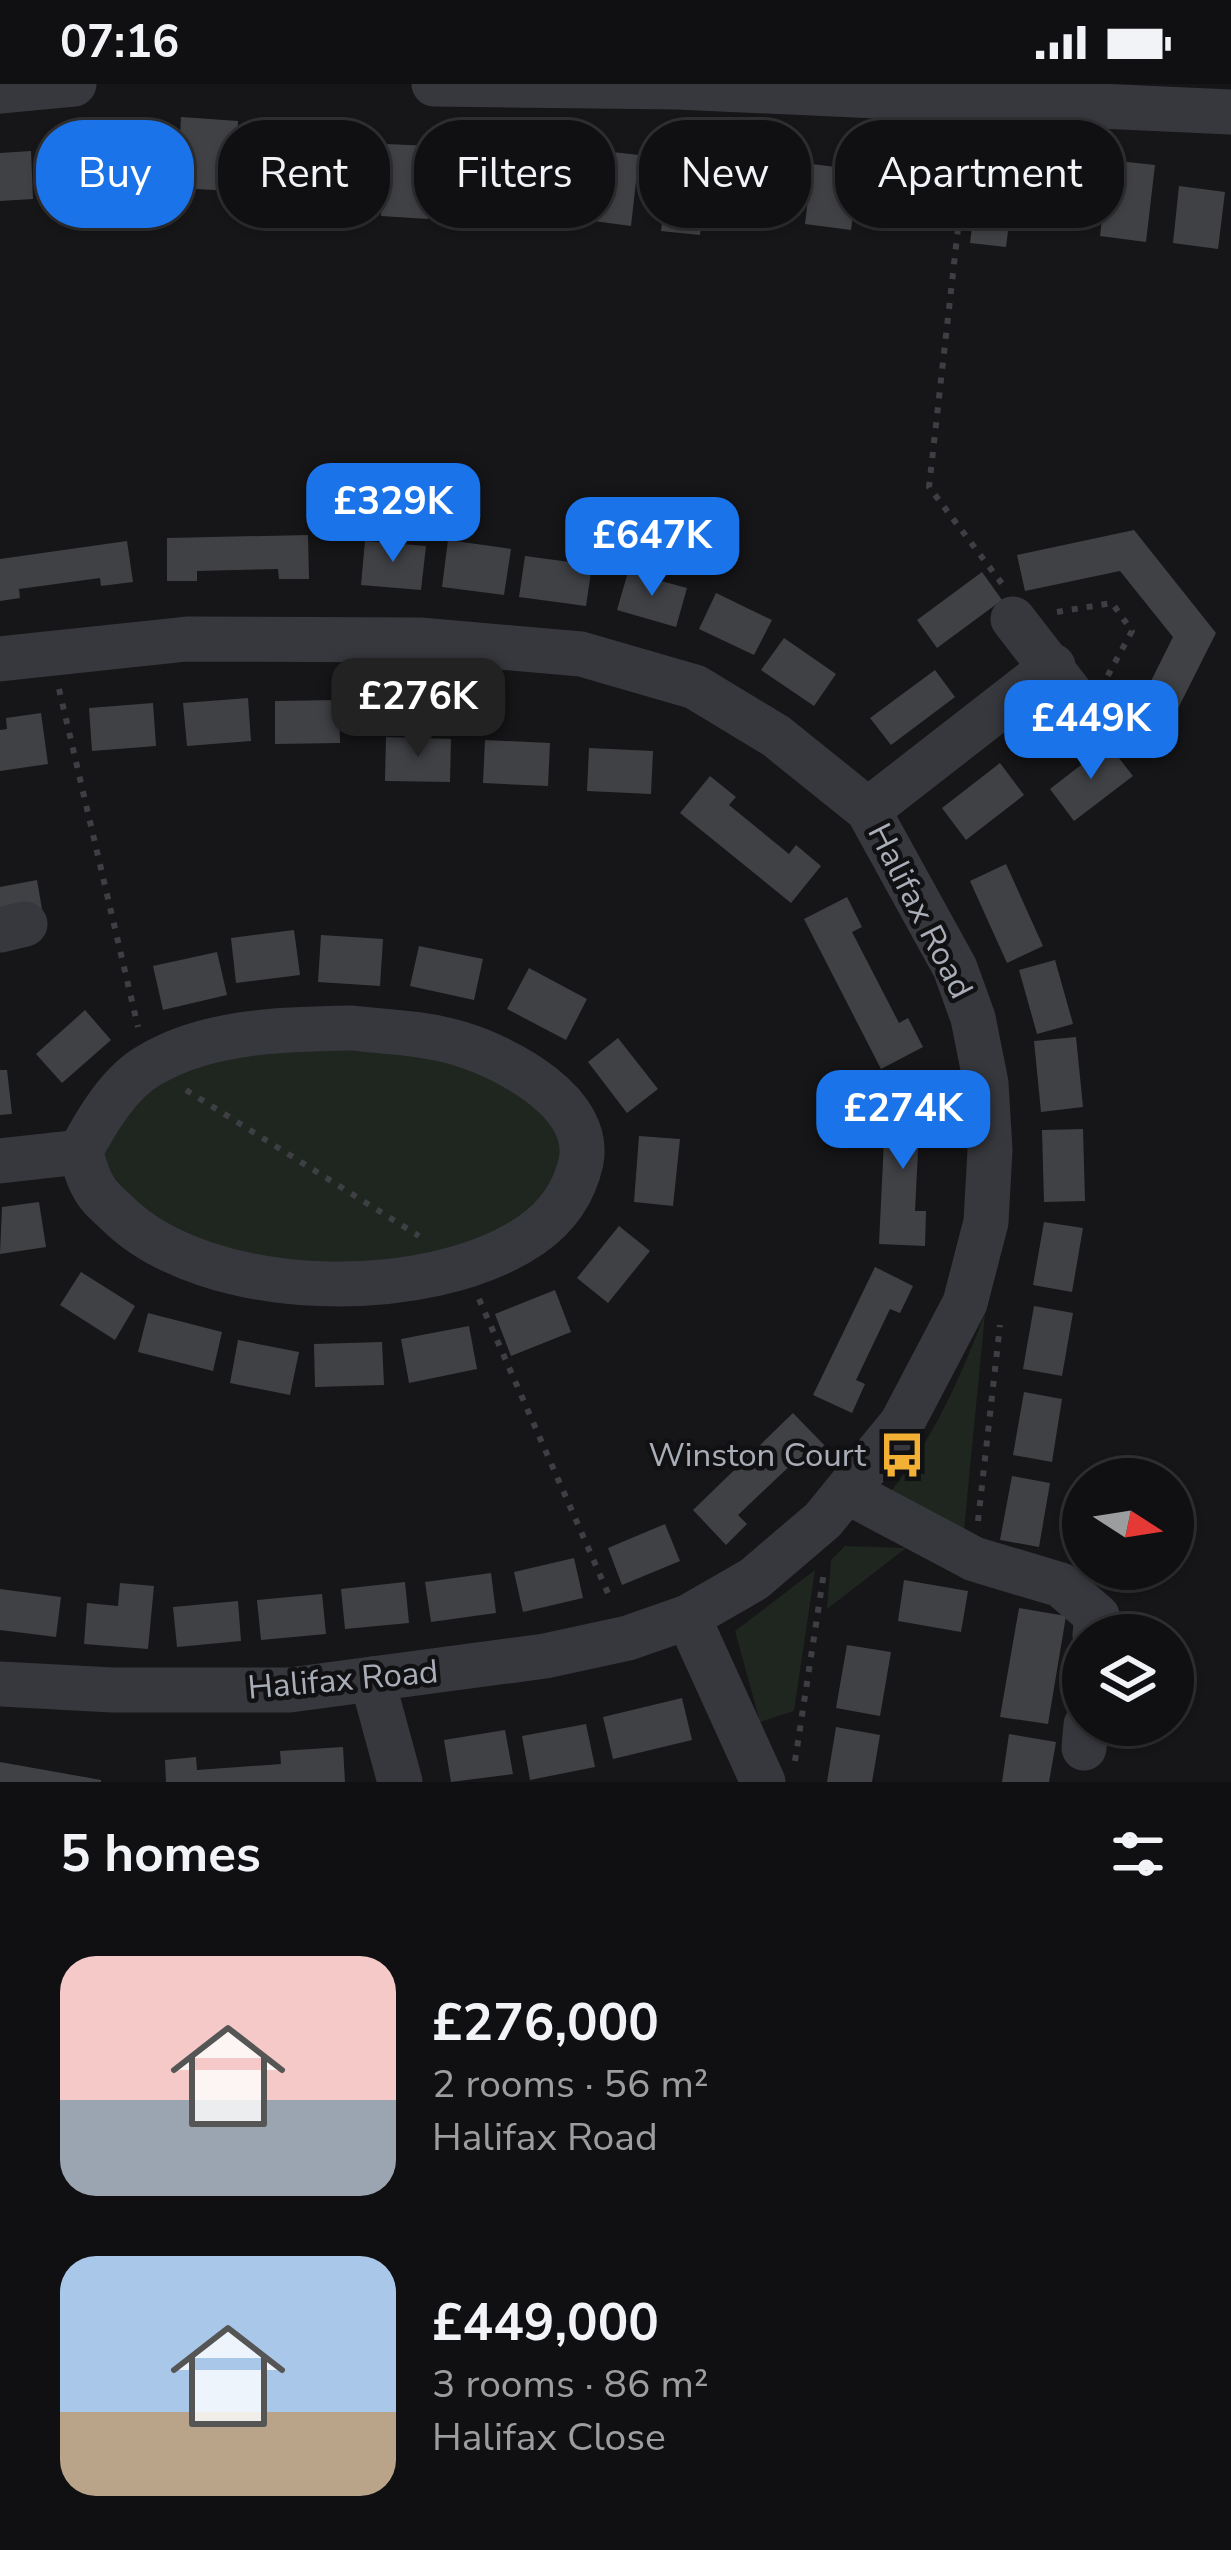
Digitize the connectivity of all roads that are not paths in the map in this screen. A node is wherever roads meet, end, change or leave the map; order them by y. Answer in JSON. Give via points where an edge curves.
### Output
{"nodes":[{"id":1,"x":434,"y":84,"type":"edge"},
{"id":2,"x":677,"y":85,"type":"edge"},
{"id":3,"x":1231,"y":112,"type":"edge"},
{"id":4,"x":1013,"y":619,"type":"road end"},
{"id":5,"x":0,"y":659,"type":"edge"},
{"id":6,"x":1053,"y":666,"type":"junction"},
{"id":7,"x":1082,"y":708,"type":"dead end"},
{"id":8,"x":868,"y":810,"type":"junction"},
{"id":9,"x":80,"y":1152,"type":"junction"},
{"id":10,"x":0,"y":1161,"type":"edge"},
{"id":11,"x":835,"y":1506,"type":"junction"},
{"id":12,"x":1095,"y":1614,"type":"edge"},
{"id":13,"x":688,"y":1617,"type":"junction"},
{"id":14,"x":372,"y":1678,"type":"junction"},
{"id":15,"x":0,"y":1684,"type":"edge"},
{"id":16,"x":400,"y":1782,"type":"edge"},
{"id":17,"x":763,"y":1782,"type":"edge"}],
"edges":[{"from":1,"to":2,"type":"street"},
{"from":2,"to":3,"type":"street"},
{"from":4,"to":6,"type":"street"},
{"from":5,"to":8,"type":"street","name":"Halifax Road","via":[[187,639],[302,637],[581,655],[695,687],[776,736]]},
{"from":6,"to":7,"type":"street"},
{"from":6,"to":8,"type":"street"},
{"from":8,"to":11,"type":"street","name":"Halifax Road","via":[[956,968],[986,1083],[990,1150],[986,1222],[964,1303],[902,1423]]},
{"from":9,"to":9,"type":"street","via":[[100,1116],[148,1066],[251,1034],[352,1028],[457,1042],[503,1061],[541,1084],[584,1145],[560,1210],[529,1237],[464,1265],[321,1285],[268,1281],[168,1250],[94,1190]]},
{"from":9,"to":10,"type":"street"},
{"from":11,"to":12,"type":"street","via":[[1061,1585]]},
{"from":11,"to":13,"type":"street","name":"Halifax Road","via":[[754,1579]]},
{"from":13,"to":14,"type":"street","name":"Halifax Road","via":[[628,1638]]},
{"from":13,"to":17,"type":"street"},
{"from":14,"to":15,"type":"street","name":"Halifax Road","via":[[290,1690]]},
{"from":14,"to":16,"type":"street"}]}
